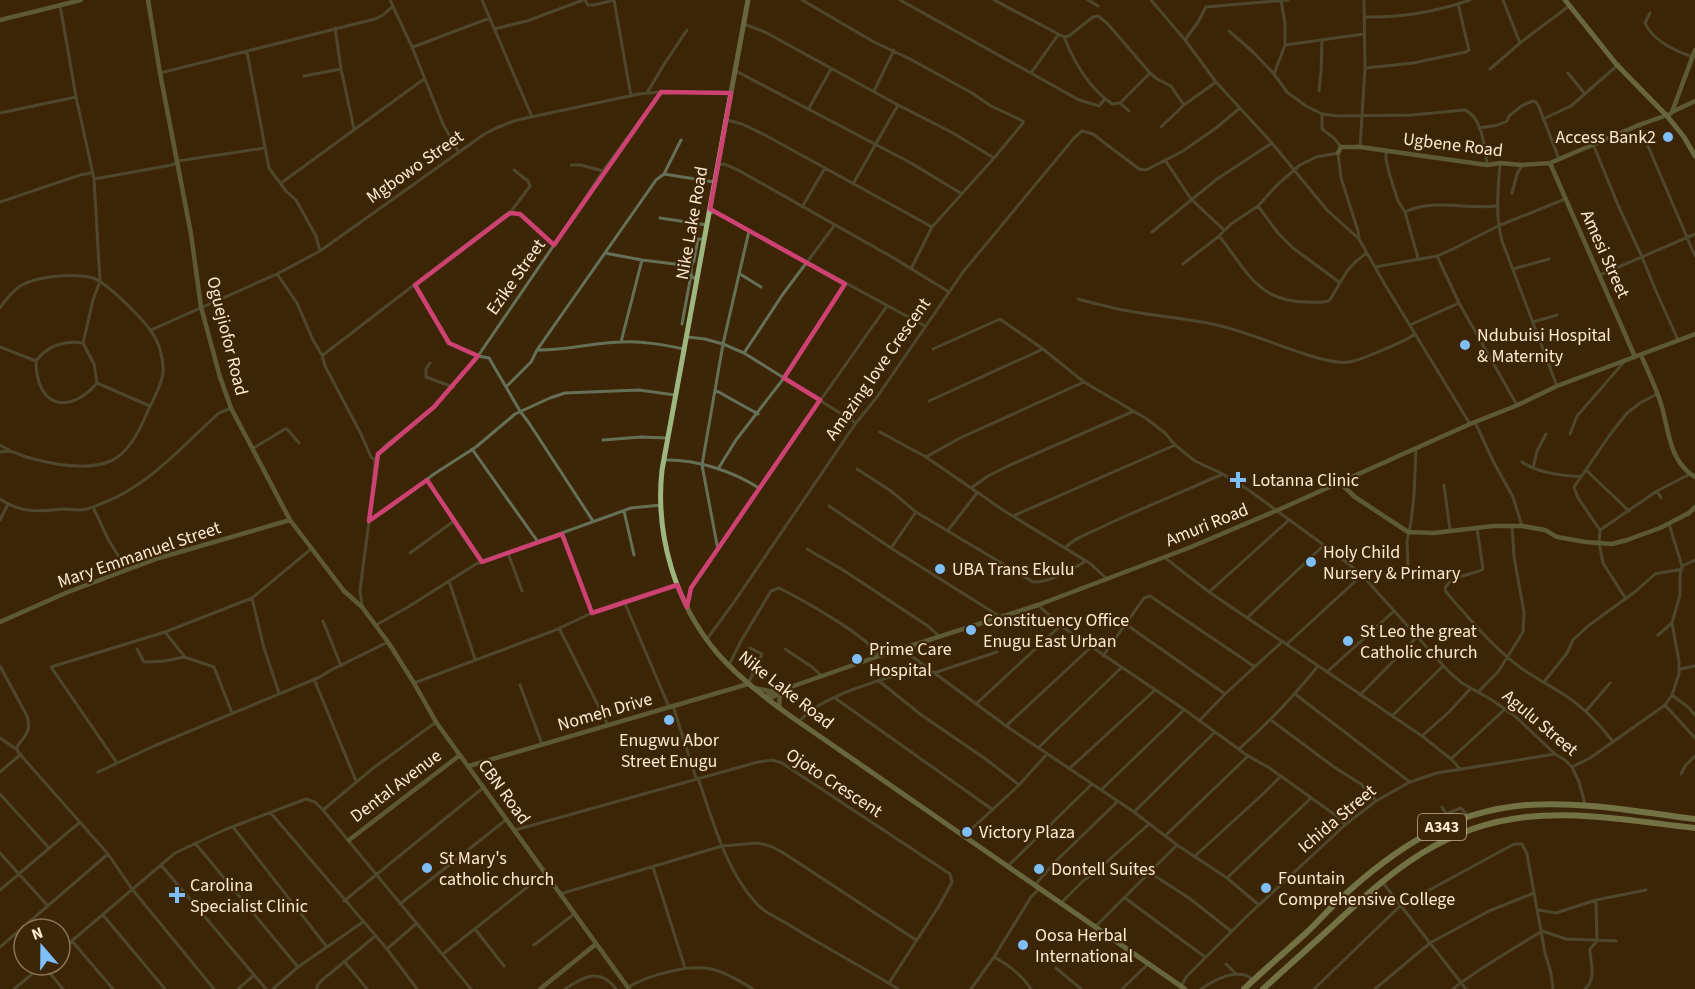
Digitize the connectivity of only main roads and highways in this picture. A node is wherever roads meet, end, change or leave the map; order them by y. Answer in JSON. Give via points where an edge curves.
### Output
{"nodes":[{"id":1,"x":81,"y":0,"type":"edge"},
{"id":2,"x":148,"y":0,"type":"edge"},
{"id":3,"x":748,"y":0,"type":"edge"},
{"id":4,"x":1568,"y":3,"type":"edge"},
{"id":5,"x":0,"y":20,"type":"edge"},
{"id":6,"x":1695,"y":50,"type":"edge"},
{"id":7,"x":1695,"y":101,"type":"edge"},
{"id":8,"x":1670,"y":114,"type":"junction"},
{"id":9,"x":1338,"y":153,"type":"road end"},
{"id":10,"x":1695,"y":154,"type":"edge"},
{"id":11,"x":1550,"y":163,"type":"junction"},
{"id":12,"x":1695,"y":334,"type":"edge"},
{"id":13,"x":1641,"y":355,"type":"junction"},
{"id":14,"x":1635,"y":357,"type":"junction"},
{"id":15,"x":1693,"y":475,"type":"edge"},
{"id":16,"x":1339,"y":482,"type":"junction"},
{"id":17,"x":1695,"y":507,"type":"edge"},
{"id":18,"x":290,"y":520,"type":"junction"},
{"id":19,"x":362,"y":607,"type":"joint"},
{"id":20,"x":0,"y":622,"type":"edge"},
{"id":21,"x":751,"y":686,"type":"junction"},
{"id":22,"x":777,"y":693,"type":"junction"},
{"id":23,"x":767,"y":698,"type":"junction"},
{"id":24,"x":779,"y":707,"type":"junction"},
{"id":25,"x":460,"y":755,"type":"junction"},
{"id":26,"x":469,"y":766,"type":"junction"},
{"id":27,"x":1695,"y":819,"type":"edge"},
{"id":28,"x":1695,"y":828,"type":"edge"},
{"id":29,"x":349,"y":840,"type":"road end"},
{"id":30,"x":596,"y":944,"type":"junction"},
{"id":31,"x":1183,"y":987,"type":"edge"},
{"id":32,"x":628,"y":988,"type":"edge"},
{"id":33,"x":540,"y":989,"type":"edge"},
{"id":34,"x":1244,"y":989,"type":"edge"},
{"id":35,"x":1263,"y":989,"type":"edge"}],
"edges":[{"from":1,"to":5,"type":"main road"},
{"from":2,"to":18,"type":"main road","name":"Oguejiofor Road","via":[[201,307],[220,377],[231,408]]},
{"from":3,"to":21,"type":"main road","name":"Nike Lake Road","via":[[660,485],[662,525],[677,585],[707,639]]},
{"from":4,"to":8,"type":"main road","via":[[1618,65]]},
{"from":6,"to":8,"type":"main road"},
{"from":7,"to":8,"type":"main road","name":"Ugbene Road"},
{"from":8,"to":10,"type":"main road"},
{"from":8,"to":11,"type":"main road","name":"Ugbene Road"},
{"from":9,"to":11,"type":"main road","name":"Ugbene Road","via":[[1341,147],[1360,147],[1487,165]]},
{"from":11,"to":14,"type":"main road","name":"Amesi Street"},
{"from":12,"to":13,"type":"main road","name":"Amuri Road"},
{"from":13,"to":14,"type":"main road","name":"Amuri Road"},
{"from":13,"to":15,"type":"main road","via":[[1674,454]]},
{"from":14,"to":16,"type":"main road","name":"Amuri Road","via":[[1557,386]]},
{"from":16,"to":17,"type":"main road","via":[[1408,532],[1522,526],[1545,530],[1557,537],[1621,542],[1650,532]]},
{"from":16,"to":22,"type":"main road","name":"Amuri Road","via":[[1164,557],[1038,605]]},
{"from":18,"to":19,"type":"main road","name":"Oguejiofor Road","via":[[344,591]]},
{"from":18,"to":20,"type":"main road","name":"Mary Emmanuel Street","via":[[159,558]]},
{"from":19,"to":25,"type":"main road","name":"CBN Road"},
{"from":21,"to":22,"type":"main road"},
{"from":21,"to":23,"type":"main road","name":"Nike Lake Road"},
{"from":21,"to":26,"type":"main road","name":"Nomeh Drive"},
{"from":22,"to":23,"type":"main road","name":"Amuri Road"},
{"from":22,"to":24,"type":"main road"},
{"from":23,"to":24,"type":"main road","name":"Nike Lake Road"},
{"from":24,"to":31,"type":"main road","name":"Nike Lake Road"},
{"from":25,"to":26,"type":"main road","name":"CBN Road"},
{"from":25,"to":29,"type":"main road","name":"Dental Avenue"},
{"from":26,"to":30,"type":"main road","name":"CBN Road"},
{"from":27,"to":34,"type":"highway","number":"A343","via":[[1526,805],[1451,822],[1420,837],[1373,869]]},
{"from":28,"to":35,"type":"highway","number":"A343","via":[[1572,816],[1508,819],[1469,830],[1421,852],[1382,881]]},
{"from":30,"to":32,"type":"main road","name":"CBN Road"},
{"from":30,"to":33,"type":"main road"}]}
